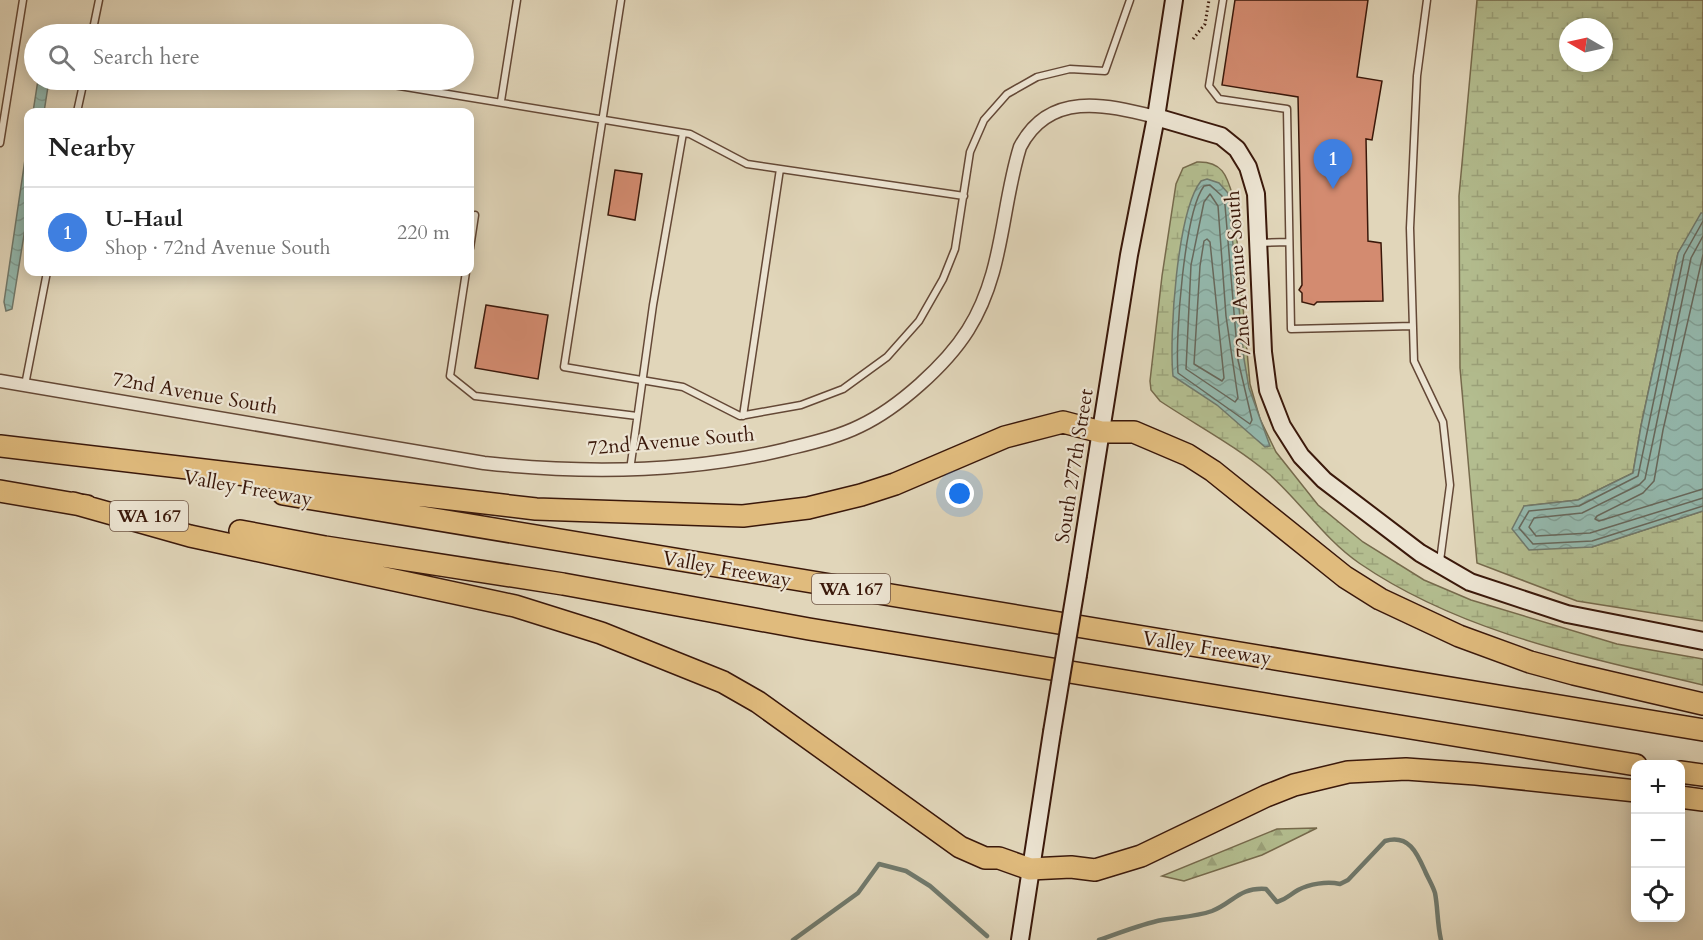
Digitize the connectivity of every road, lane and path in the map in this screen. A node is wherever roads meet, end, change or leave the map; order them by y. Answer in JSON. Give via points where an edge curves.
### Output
{"nodes":[{"id":1,"x":23,"y":0,"type":"edge"},
{"id":2,"x":99,"y":0,"type":"edge"},
{"id":3,"x":517,"y":0,"type":"edge"},
{"id":4,"x":621,"y":0,"type":"edge"},
{"id":5,"x":1130,"y":0,"type":"edge"},
{"id":6,"x":1174,"y":0,"type":"edge"},
{"id":7,"x":1209,"y":0,"type":"edge"},
{"id":8,"x":1223,"y":0,"type":"edge"},
{"id":9,"x":1427,"y":0,"type":"edge"},
{"id":10,"x":94,"y":24,"type":"edge"},
{"id":11,"x":1193,"y":39,"type":"dead end"},
{"id":12,"x":82,"y":90,"type":"edge"},
{"id":13,"x":429,"y":90,"type":"edge"},
{"id":14,"x":501,"y":101,"type":"junction"},
{"id":15,"x":78,"y":108,"type":"edge"},
{"id":16,"x":1156,"y":117,"type":"junction"},
{"id":17,"x":603,"y":122,"type":"junction"},
{"id":18,"x":683,"y":133,"type":"junction"},
{"id":19,"x":0,"y":143,"type":"edge"},
{"id":20,"x":780,"y":169,"type":"junction"},
{"id":21,"x":964,"y":196,"type":"junction"},
{"id":22,"x":475,"y":215,"type":"dead end"},
{"id":23,"x":474,"y":222,"type":"edge"},
{"id":24,"x":1289,"y":242,"type":"junction"},
{"id":25,"x":1258,"y":243,"type":"junction"},
{"id":26,"x":46,"y":276,"type":"edge"},
{"id":27,"x":465,"y":276,"type":"edge"},
{"id":28,"x":1413,"y":326,"type":"junction"},
{"id":29,"x":643,"y":380,"type":"junction"},
{"id":30,"x":0,"y":381,"type":"edge"},
{"id":31,"x":25,"y":385,"type":"junction"},
{"id":32,"x":637,"y":416,"type":"junction"},
{"id":33,"x":743,"y":416,"type":"junction"},
{"id":34,"x":1101,"y":432,"type":"junction"},
{"id":35,"x":0,"y":447,"type":"edge"},
{"id":36,"x":630,"y":470,"type":"junction"},
{"id":37,"x":0,"y":492,"type":"edge"},
{"id":38,"x":73,"y":504,"type":"junction"},
{"id":39,"x":1439,"y":565,"type":"junction"},
{"id":40,"x":1703,"y":641,"type":"edge"},
{"id":41,"x":1703,"y":704,"type":"edge"},
{"id":42,"x":1703,"y":730,"type":"edge"},
{"id":43,"x":1631,"y":764,"type":"edge"},
{"id":44,"x":1685,"y":773,"type":"edge"},
{"id":45,"x":1703,"y":775,"type":"edge"},
{"id":46,"x":1631,"y":791,"type":"edge"},
{"id":47,"x":1685,"y":798,"type":"edge"},
{"id":48,"x":1703,"y":800,"type":"edge"},
{"id":49,"x":1030,"y":869,"type":"junction"},
{"id":50,"x":1020,"y":940,"type":"edge"}],
"edges":[{"from":1,"to":19,"type":"lane"},
{"from":2,"to":10,"type":"lane"},
{"from":3,"to":14,"type":"lane"},
{"from":4,"to":17,"type":"lane"},
{"from":5,"to":21,"type":"lane","via":[[1105,71],[1070,69],[1037,77],[1007,94],[984,120],[970,152]]},
{"from":6,"to":16,"type":"main road","name":"South 277th Street"},
{"from":7,"to":11,"type":"path","via":[[1205,24]]},
{"from":8,"to":24,"type":"lane","via":[[1209,86],[1219,99],[1287,109]]},
{"from":9,"to":28,"type":"lane","via":[[1417,76],[1410,216]]},
{"from":12,"to":15,"type":"lane"},
{"from":13,"to":14,"type":"lane"},
{"from":14,"to":17,"type":"lane"},
{"from":16,"to":25,"type":"main road","name":"72nd Avenue South","via":[[1214,133],[1238,149],[1253,180]]},
{"from":16,"to":34,"type":"main road","name":"South 277th Street"},
{"from":16,"to":36,"type":"street","name":"72nd Avenue South","via":[[1124,109],[1077,105],[1052,114],[1030,131],[1016,158],[997,257],[968,330],[941,363],[889,408],[839,434],[752,457]]},
{"from":17,"to":18,"type":"lane"},
{"from":17,"to":29,"type":"lane","via":[[564,368]]},
{"from":18,"to":20,"type":"lane","via":[[747,164]]},
{"from":18,"to":29,"type":"lane"},
{"from":20,"to":21,"type":"lane"},
{"from":20,"to":33,"type":"lane"},
{"from":21,"to":33,"type":"lane","via":[[955,249],[943,279],[919,321],[887,357],[843,389],[801,405]]},
{"from":22,"to":23,"type":"lane"},
{"from":24,"to":25,"type":"lane"},
{"from":24,"to":28,"type":"lane","via":[[1291,328]]},
{"from":25,"to":39,"type":"main road","name":"72nd Avenue South","via":[[1264,361],[1268,390],[1282,426],[1300,456],[1324,480]]},
{"from":26,"to":31,"type":"lane"},
{"from":27,"to":32,"type":"lane","via":[[450,376],[476,396]]},
{"from":28,"to":39,"type":"lane","via":[[1414,361],[1443,422],[1450,485]]},
{"from":29,"to":32,"type":"lane"},
{"from":29,"to":33,"type":"lane","via":[[683,387]]},
{"from":30,"to":31,"type":"street","name":"72nd Avenue South"},
{"from":31,"to":36,"type":"street","name":"72nd Avenue South","via":[[484,463],[553,470]]},
{"from":32,"to":36,"type":"lane"},
{"from":34,"to":35,"type":"highway","via":[[1063,422],[1005,437],[861,495],[808,508],[743,516],[536,509]]},
{"from":34,"to":41,"type":"highway","via":[[1134,432],[1188,455],[1345,577],[1380,599],[1449,631],[1530,662]]},
{"from":34,"to":49,"type":"main road","name":"South 277th Street","bridge":true},
{"from":35,"to":42,"type":"highway","name":"Valley Freeway","number":"WA 167"},
{"from":37,"to":38,"type":"highway","number":"WA 167"},
{"from":38,"to":43,"type":"highway","number":"WA 167"},
{"from":38,"to":49,"type":"highway","via":[[190,536],[515,606],[601,633],[723,682],[789,722],[960,847]]},
{"from":39,"to":40,"type":"main road","name":"72nd Avenue South","via":[[1478,585],[1548,609]]},
{"from":44,"to":45,"type":"highway"},
{"from":46,"to":49,"type":"highway","via":[[1406,769],[1348,772],[1266,795],[1141,856],[1110,867]]},
{"from":47,"to":48,"type":"highway"},
{"from":49,"to":50,"type":"main road","name":"South 277th Street"}]}
